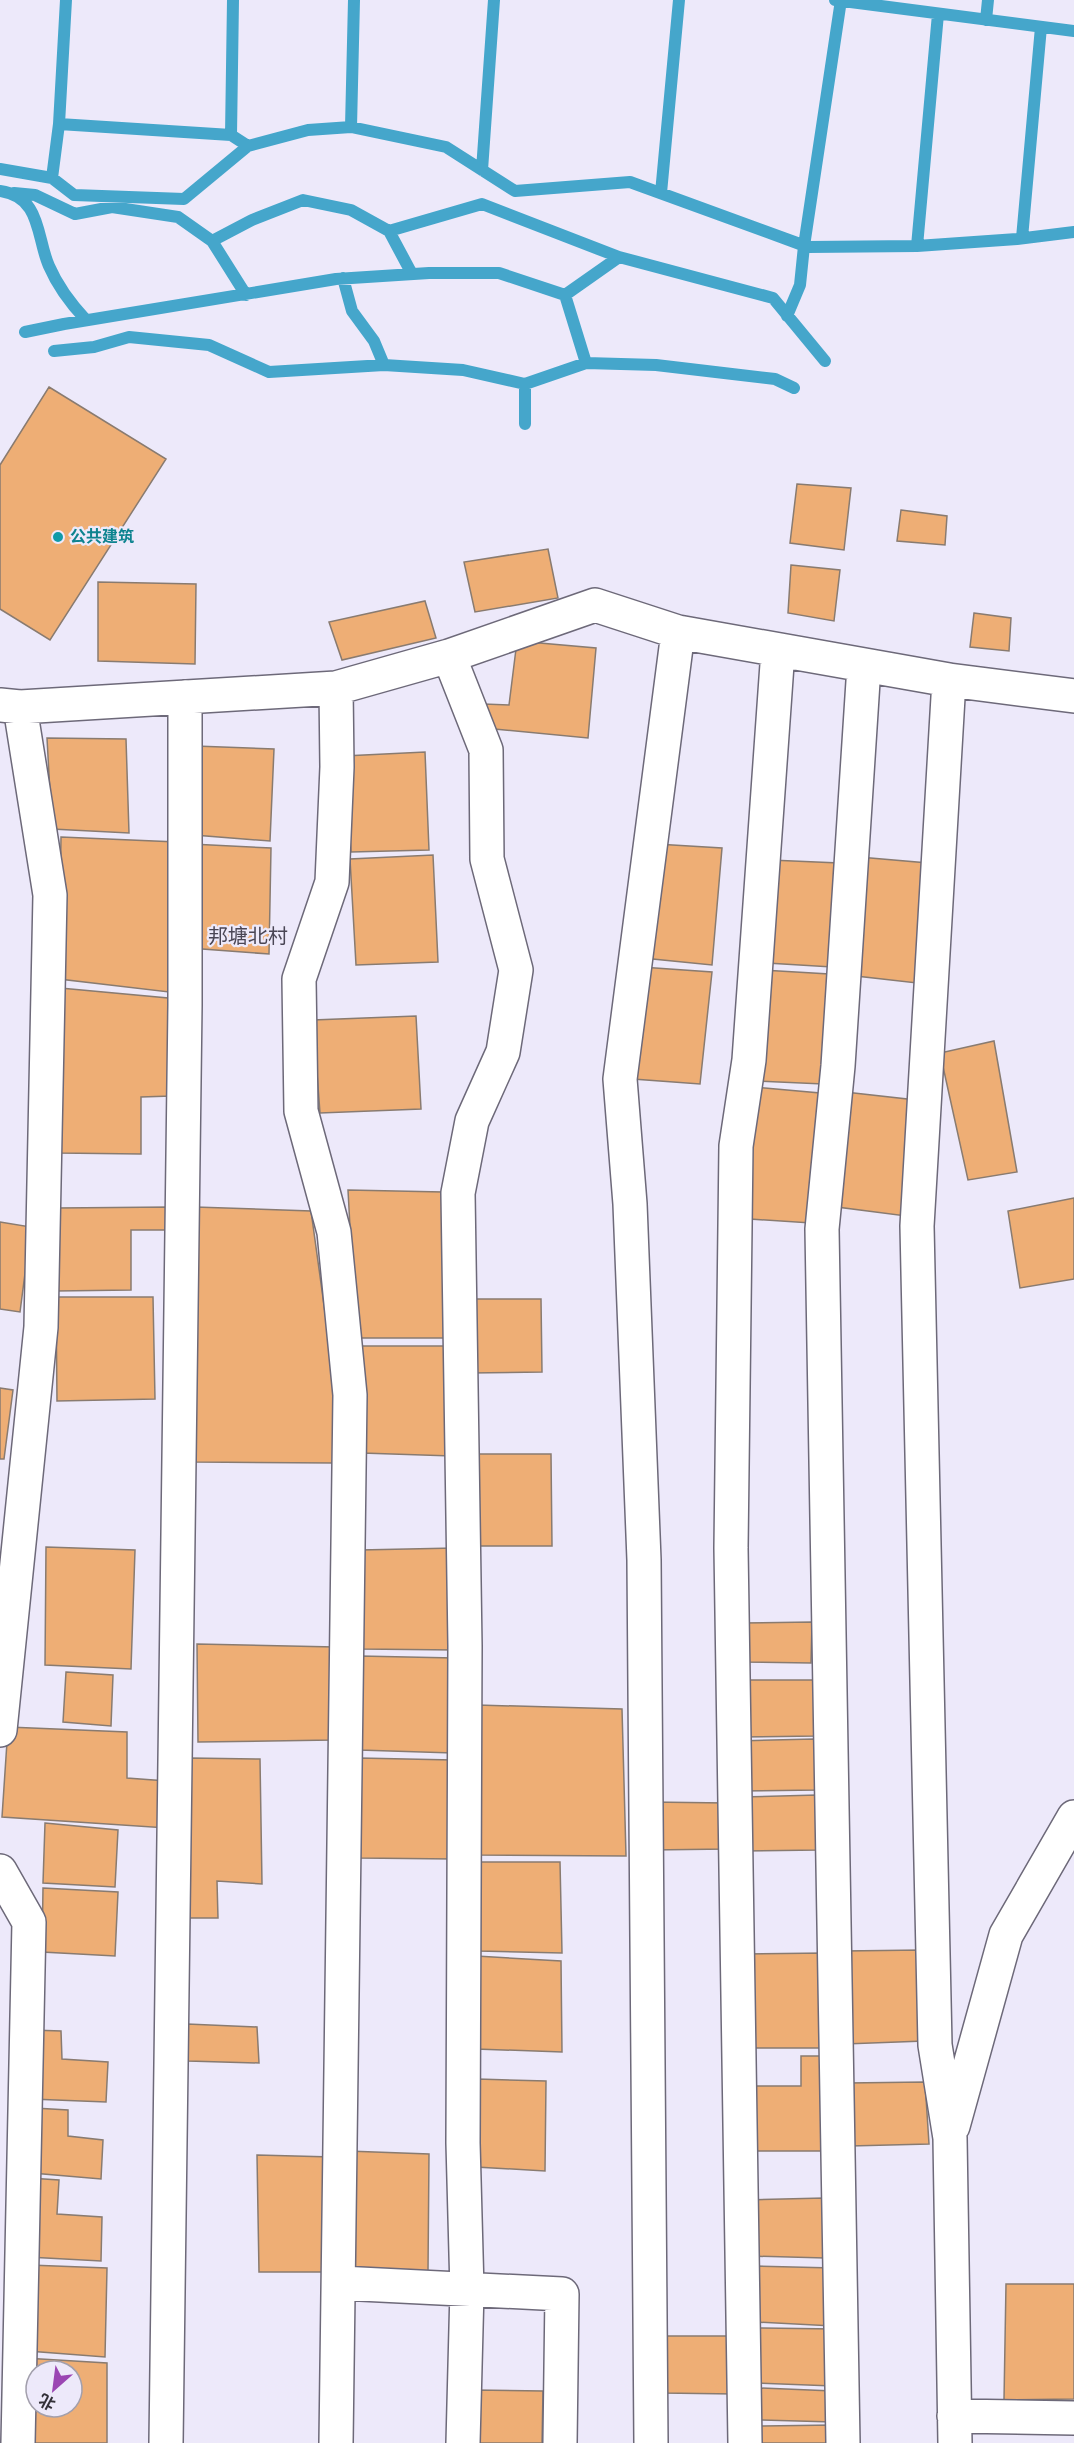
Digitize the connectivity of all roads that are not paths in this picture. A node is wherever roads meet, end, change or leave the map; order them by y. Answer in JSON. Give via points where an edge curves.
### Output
{"nodes":[{"id":1,"x":678,"y":632,"type":"junction"},
{"id":2,"x":778,"y":650,"type":"junction"},
{"id":3,"x":449,"y":656,"type":"junction"},
{"id":4,"x":864,"y":666,"type":"junction"},
{"id":5,"x":949,"y":680,"type":"junction"},
{"id":6,"x":336,"y":688,"type":"junction"},
{"id":7,"x":1074,"y":696,"type":"edge"},
{"id":8,"x":185,"y":697,"type":"junction"},
{"id":9,"x":10,"y":706,"type":"edge"},
{"id":10,"x":0,"y":1730,"type":"edge"},
{"id":11,"x":1074,"y":1817,"type":"edge"},
{"id":12,"x":0,"y":1871,"type":"edge"},
{"id":13,"x":950,"y":2138,"type":"junction"},
{"id":14,"x":340,"y":2283,"type":"junction"},
{"id":15,"x":467,"y":2290,"type":"junction"},
{"id":16,"x":1074,"y":2418,"type":"edge"},
{"id":17,"x":954,"y":2430,"type":"edge"},
{"id":18,"x":18,"y":2443,"type":"edge"},
{"id":19,"x":166,"y":2443,"type":"edge"},
{"id":20,"x":336,"y":2443,"type":"edge"},
{"id":21,"x":463,"y":2443,"type":"edge"},
{"id":22,"x":560,"y":2443,"type":"edge"},
{"id":23,"x":651,"y":2443,"type":"edge"},
{"id":24,"x":745,"y":2443,"type":"edge"},
{"id":25,"x":843,"y":2443,"type":"edge"}],
"edges":[{"from":1,"to":2,"type":"street"},
{"from":1,"to":3,"type":"street","via":[[595,605]]},
{"from":1,"to":23,"type":"street","via":[[620,1079],[630,1204],[644,1560]]},
{"from":2,"to":4,"type":"street"},
{"from":2,"to":24,"type":"street","via":[[749,1060],[736,1146],[731,1548]]},
{"from":3,"to":6,"type":"street"},
{"from":3,"to":15,"type":"street","via":[[486,750],[487,859],[516,970],[503,1052],[471,1121],[458,1193],[465,1646]]},
{"from":4,"to":5,"type":"street"},
{"from":4,"to":25,"type":"street","via":[[838,1066],[822,1229]]},
{"from":5,"to":7,"type":"street"},
{"from":5,"to":13,"type":"street","via":[[917,1226],[935,2045]]},
{"from":6,"to":8,"type":"street"},
{"from":6,"to":14,"type":"street","via":[[332,882],[299,979],[301,1111],[334,1232],[350,1395]]},
{"from":8,"to":9,"type":"street"},
{"from":8,"to":19,"type":"street","via":[[185,1005]]},
{"from":9,"to":10,"type":"street","via":[[50,895],[41,1327]]},
{"from":11,"to":13,"type":"street","via":[[1006,1935]]},
{"from":12,"to":18,"type":"street","via":[[29,1922]]},
{"from":13,"to":17,"type":"street"},
{"from":14,"to":15,"type":"street"},
{"from":14,"to":20,"type":"street"},
{"from":15,"to":21,"type":"street"},
{"from":15,"to":22,"type":"street","via":[[562,2294]]},
{"from":16,"to":17,"type":"street"}]}
